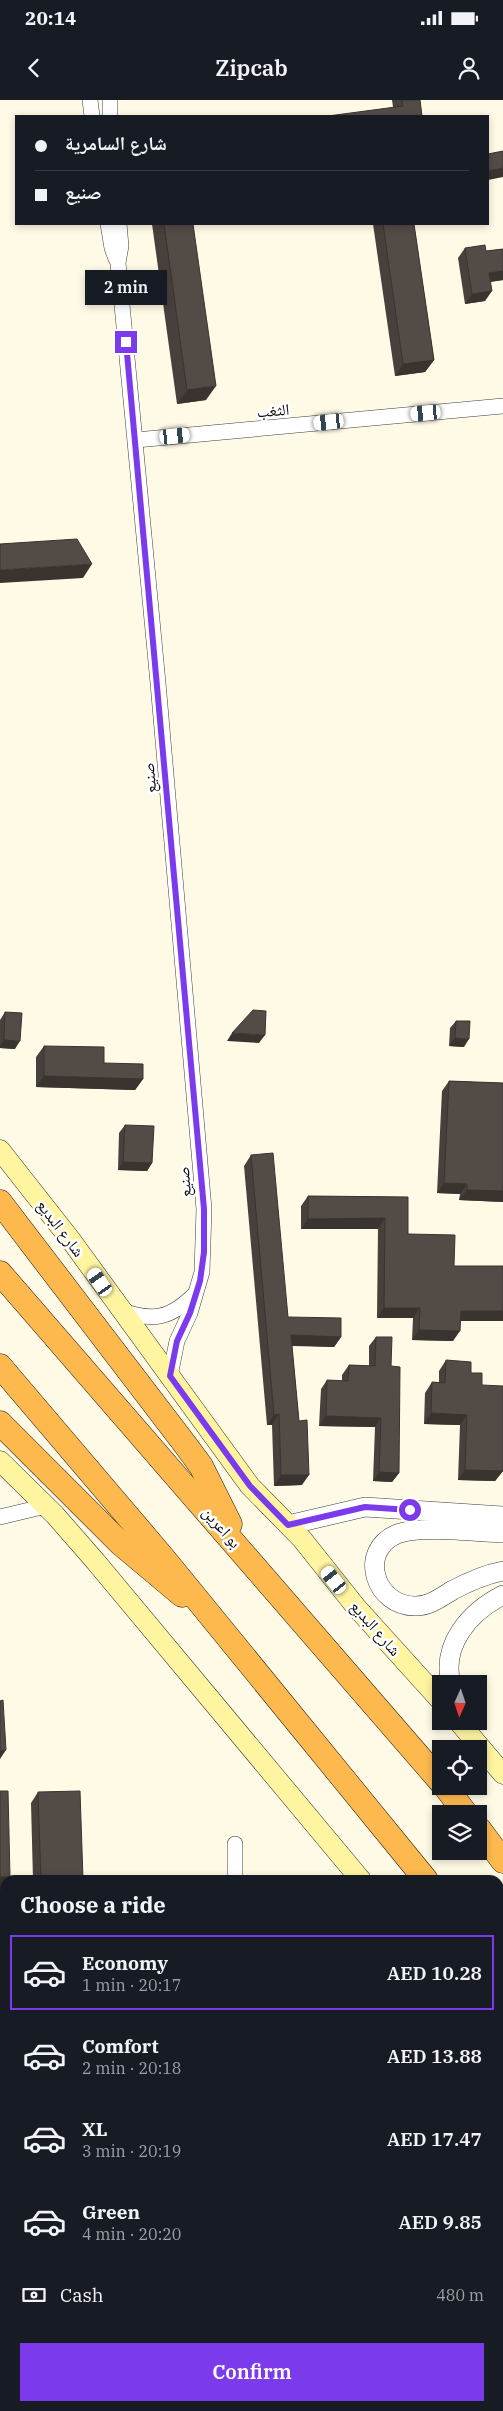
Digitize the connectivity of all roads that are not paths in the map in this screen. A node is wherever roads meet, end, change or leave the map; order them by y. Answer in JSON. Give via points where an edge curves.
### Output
{"nodes":[{"id":1,"x":90,"y":100,"type":"edge"},
{"id":2,"x":110,"y":100,"type":"edge"},
{"id":3,"x":92,"y":115,"type":"edge"},
{"id":4,"x":110,"y":115,"type":"edge"},
{"id":5,"x":108,"y":225,"type":"edge"},
{"id":6,"x":119,"y":225,"type":"edge"},
{"id":7,"x":118,"y":263,"type":"junction"},
{"id":8,"x":503,"y":406,"type":"edge"},
{"id":9,"x":136,"y":440,"type":"junction"},
{"id":10,"x":0,"y":1150,"type":"edge"},
{"id":11,"x":0,"y":1202,"type":"edge"},
{"id":12,"x":0,"y":1273,"type":"edge"},
{"id":13,"x":198,"y":1291,"type":"junction"},
{"id":14,"x":120,"y":1310,"type":"junction"},
{"id":15,"x":0,"y":1366,"type":"edge"},
{"id":16,"x":170,"y":1376,"type":"junction"},
{"id":17,"x":0,"y":1423,"type":"edge"},
{"id":18,"x":0,"y":1461,"type":"edge"},
{"id":19,"x":46,"y":1506,"type":"junction"},
{"id":20,"x":503,"y":1516,"type":"edge"},
{"id":21,"x":0,"y":1517,"type":"edge"},
{"id":22,"x":288,"y":1525,"type":"junction"},
{"id":23,"x":503,"y":1533,"type":"edge"},
{"id":24,"x":239,"y":1546,"type":"junction"},
{"id":25,"x":503,"y":1571,"type":"edge"},
{"id":26,"x":503,"y":1595,"type":"edge"},
{"id":27,"x":206,"y":1610,"type":"junction"},
{"id":28,"x":451,"y":1675,"type":"edge"},
{"id":29,"x":432,"y":1691,"type":"edge"},
{"id":30,"x":466,"y":1730,"type":"edge"},
{"id":31,"x":432,"y":1771,"type":"edge"},
{"id":32,"x":503,"y":1774,"type":"edge"},
{"id":33,"x":487,"y":1840,"type":"edge"},
{"id":34,"x":235,"y":1844,"type":"dead end"},
{"id":35,"x":503,"y":1861,"type":"edge"},
{"id":36,"x":235,"y":1875,"type":"edge"},
{"id":37,"x":357,"y":1875,"type":"edge"},
{"id":38,"x":422,"y":1875,"type":"edge"}],
"edges":[{"from":1,"to":3,"type":"street"},
{"from":2,"to":4,"type":"street"},
{"from":5,"to":7,"type":"street","name":"صنيع"},
{"from":6,"to":7,"type":"street","name":"صنيع","via":[[121,246]]},
{"from":7,"to":9,"type":"street","name":"صنيع"},
{"from":8,"to":9,"type":"street","name":"الثغب"},
{"from":9,"to":13,"type":"street","name":"صنيع","via":[[199,1140],[204,1252]]},
{"from":10,"to":14,"type":"main road","name":"شارع البديع","via":[[70,1239]]},
{"from":11,"to":24,"type":"highway","via":[[201,1466]]},
{"from":12,"to":24,"type":"highway","name":"بو اعرين"},
{"from":13,"to":14,"type":"street","via":[[169,1315],[145,1317]]},
{"from":13,"to":16,"type":"street","name":"صنيع","via":[[177,1341]]},
{"from":14,"to":16,"type":"main road","name":"شارع البديع"},
{"from":15,"to":27,"type":"highway"},
{"from":16,"to":22,"type":"main road","name":"شارع البديع","via":[[250,1486]]},
{"from":17,"to":27,"type":"highway","via":[[138,1560],[173,1589]]},
{"from":18,"to":19,"type":"main road"},
{"from":19,"to":21,"type":"street"},
{"from":19,"to":37,"type":"main road"},
{"from":20,"to":22,"type":"street","via":[[365,1507]]},
{"from":22,"to":29,"type":"main road","name":"شارع البديع"},
{"from":23,"to":25,"type":"street","via":[[405,1532],[385,1542],[374,1562],[376,1579],[385,1594],[398,1603],[415,1606],[426,1605],[480,1578]]},
{"from":24,"to":31,"type":"highway","name":"بو اعرين"},
{"from":26,"to":28,"type":"street","via":[[488,1603],[463,1626],[455,1640]]},
{"from":27,"to":38,"type":"highway"},
{"from":30,"to":32,"type":"main road"},
{"from":33,"to":35,"type":"highway"},
{"from":34,"to":36,"type":"street"}]}
